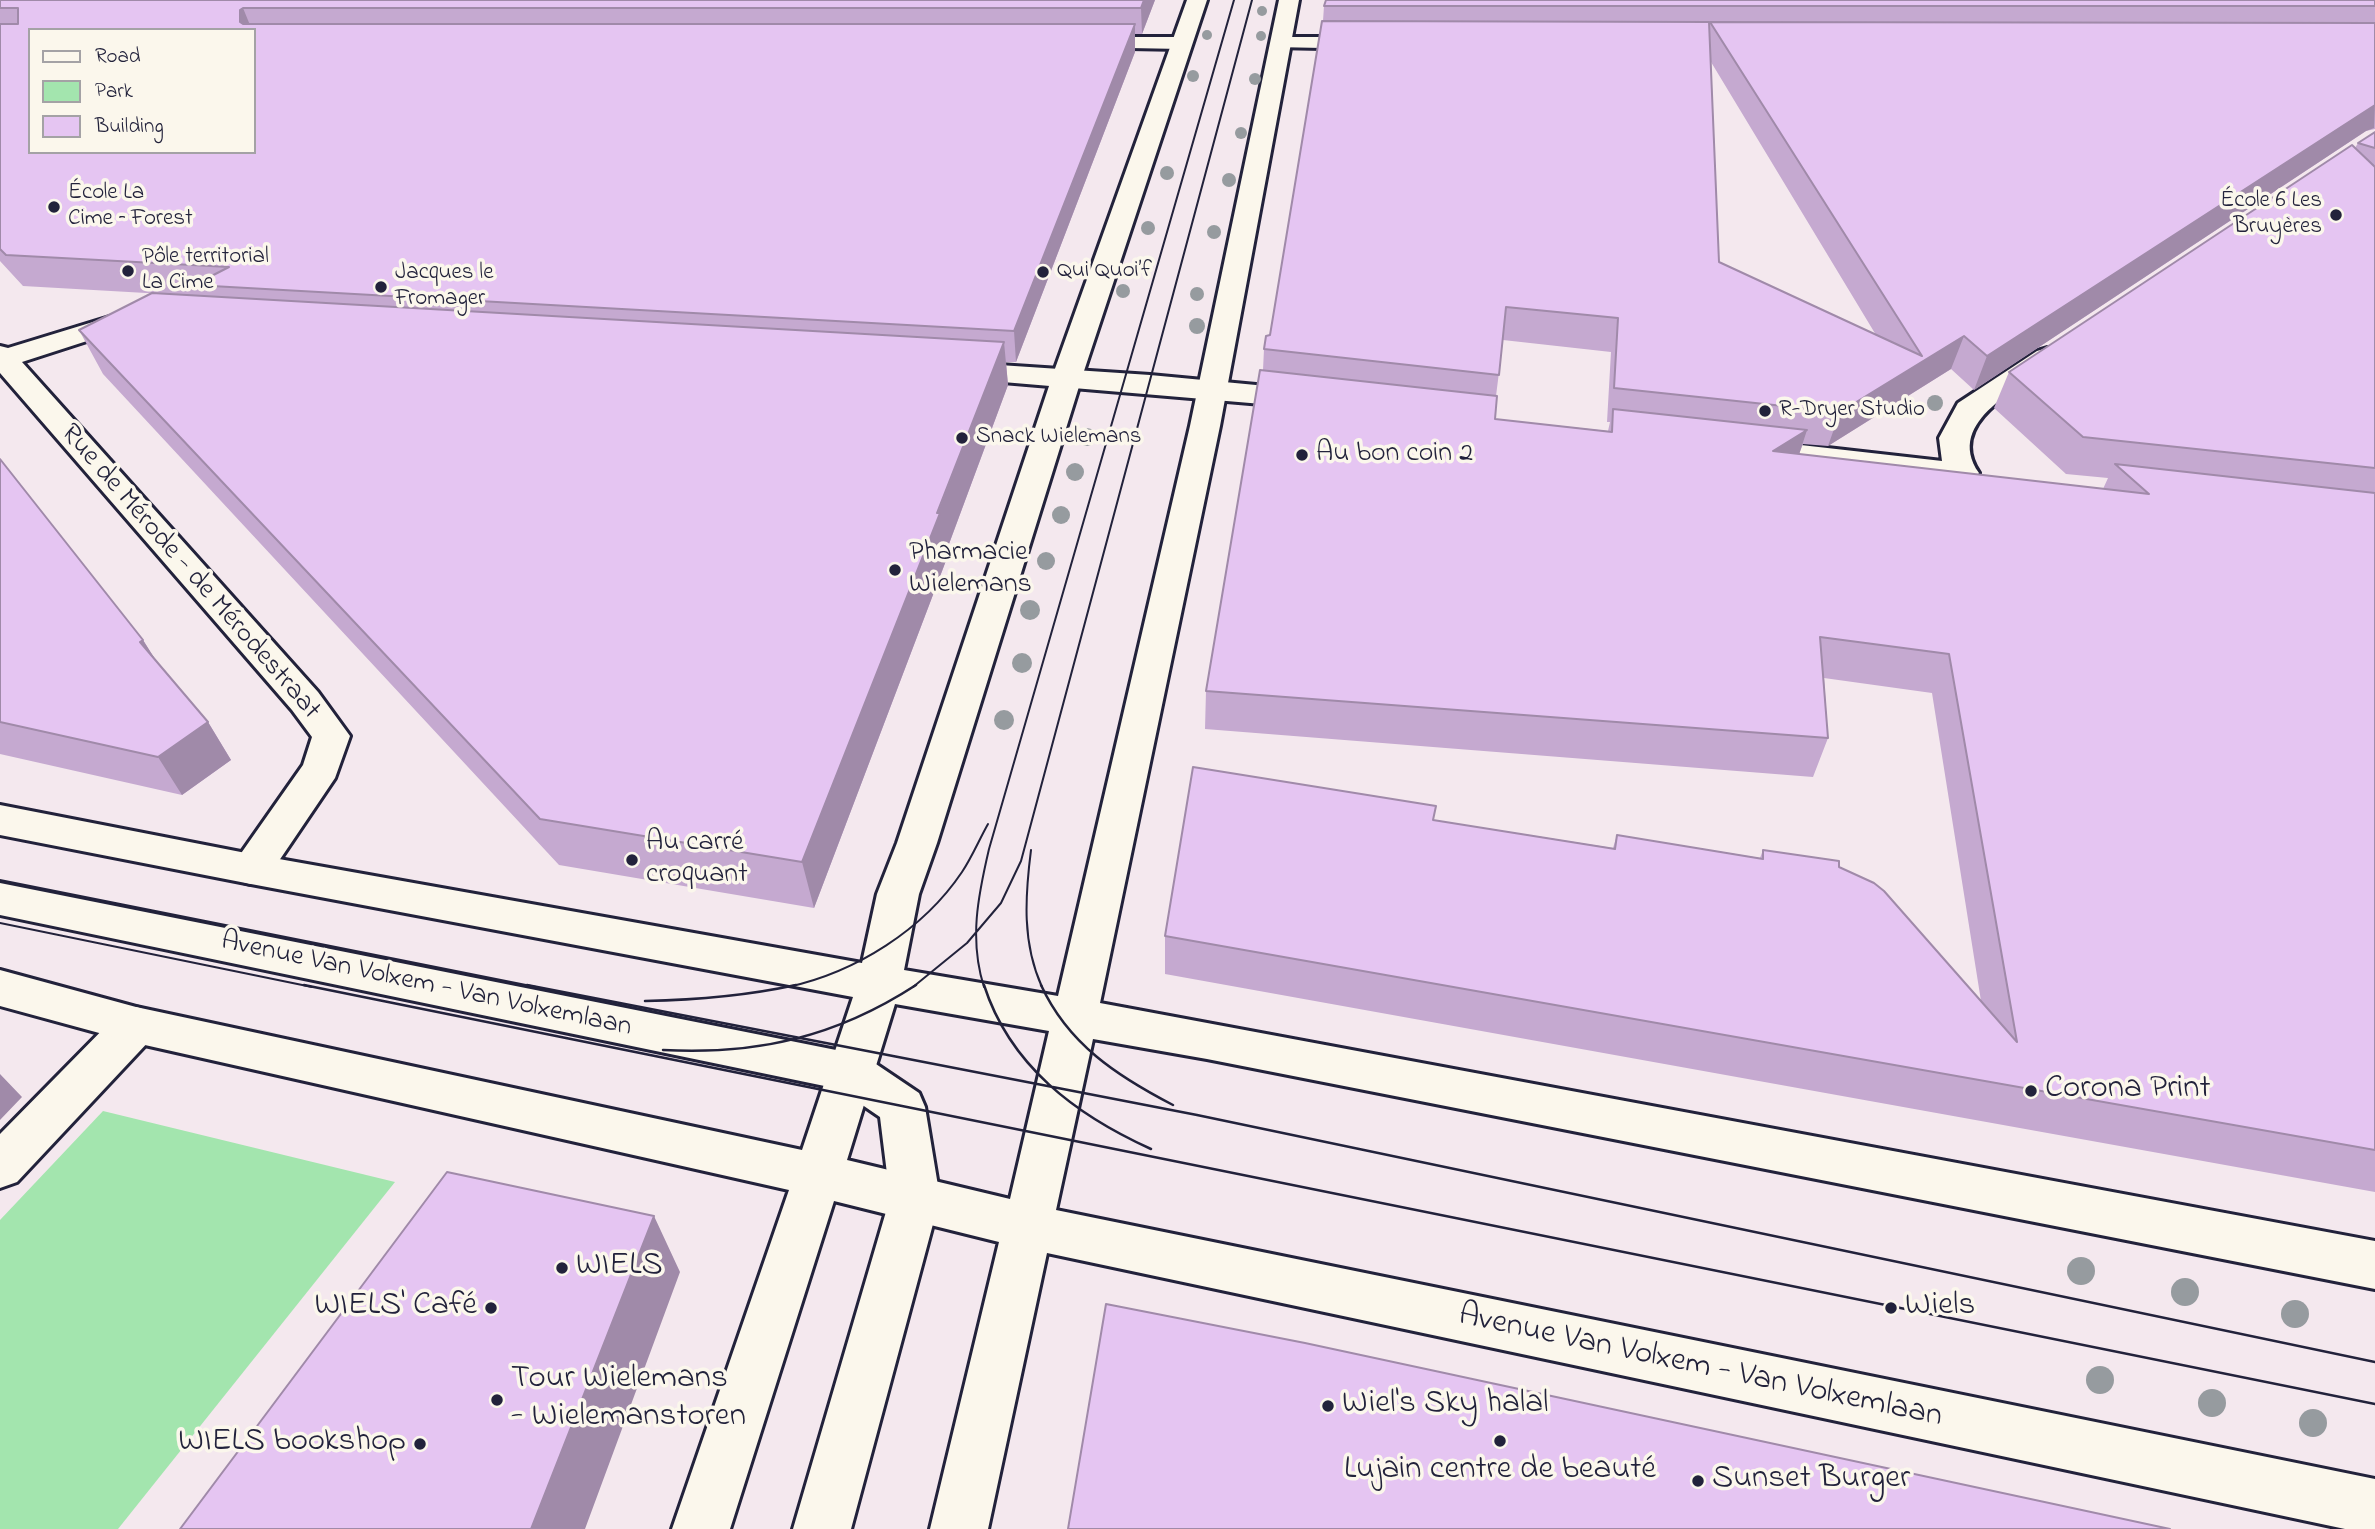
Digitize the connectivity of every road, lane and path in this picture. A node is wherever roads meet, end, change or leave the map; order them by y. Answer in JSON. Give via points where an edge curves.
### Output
{"nodes":[{"id":1,"x":1197,"y":0,"type":"edge"},
{"id":2,"x":1289,"y":0,"type":"edge"},
{"id":3,"x":1060,"y":43,"type":"edge"},
{"id":4,"x":1182,"y":43,"type":"junction"},
{"id":5,"x":1281,"y":43,"type":"junction"},
{"id":6,"x":1398,"y":43,"type":"edge"},
{"id":7,"x":160,"y":325,"type":"edge"},
{"id":8,"x":2074,"y":340,"type":"edge"},
{"id":9,"x":2,"y":357,"type":"edge"},
{"id":10,"x":933,"y":370,"type":"edge"},
{"id":11,"x":1067,"y":377,"type":"junction"},
{"id":12,"x":1213,"y":389,"type":"junction"},
{"id":13,"x":1341,"y":403,"type":"edge"},
{"id":14,"x":1723,"y":445,"type":"edge"},
{"id":15,"x":0,"y":820,"type":"edge"},
{"id":16,"x":251,"y":869,"type":"junction"},
{"id":17,"x":0,"y":899,"type":"edge"},
{"id":18,"x":879,"y":983,"type":"junction"},
{"id":19,"x":0,"y":988,"type":"edge"},
{"id":20,"x":1074,"y":1017,"type":"junction"},
{"id":21,"x":136,"y":1025,"type":"junction"},
{"id":22,"x":851,"y":1072,"type":"junction"},
{"id":23,"x":0,"y":1167,"type":"edge"},
{"id":24,"x":818,"y":1175,"type":"junction"},
{"id":25,"x":915,"y":1198,"type":"junction"},
{"id":26,"x":1026,"y":1226,"type":"junction"},
{"id":27,"x":2375,"y":1265,"type":"edge"},
{"id":28,"x":2375,"y":1507,"type":"edge"},
{"id":29,"x":701,"y":1529,"type":"edge"},
{"id":30,"x":822,"y":1529,"type":"edge"},
{"id":31,"x":959,"y":1529,"type":"edge"}],
"edges":[{"from":1,"to":4,"type":"main road"},
{"from":2,"to":5,"type":"main road"},
{"from":3,"to":4,"type":"main road"},
{"from":4,"to":11,"type":"main road"},
{"from":5,"to":6,"type":"main road"},
{"from":5,"to":12,"type":"main road"},
{"from":7,"to":9,"type":"main road","via":[[119,322]]},
{"from":8,"to":14,"type":"main road","via":[[1969,409],[1954,438],[1973,474]]},
{"from":9,"to":16,"type":"main road","name":"Rue de Mérode - de Mérodestraat","via":[[331,736],[321,768]]},
{"from":10,"to":11,"type":"main road"},
{"from":11,"to":12,"type":"main road"},
{"from":11,"to":18,"type":"main road","via":[[898,894]]},
{"from":12,"to":13,"type":"main road"},
{"from":12,"to":20,"type":"main road"},
{"from":15,"to":16,"type":"main road"},
{"from":16,"to":18,"type":"main road"},
{"from":17,"to":22,"type":"main road","name":"Avenue Van Volxem - Van Volxemlaan"},
{"from":18,"to":20,"type":"main road"},
{"from":18,"to":22,"type":"main road"},
{"from":19,"to":21,"type":"main road"},
{"from":20,"to":26,"type":"main road"},
{"from":20,"to":27,"type":"main road"},
{"from":21,"to":23,"type":"main road"},
{"from":21,"to":24,"type":"main road"},
{"from":22,"to":24,"type":"main road"},
{"from":22,"to":25,"type":"main road","via":[[902,1107]]},
{"from":24,"to":25,"type":"main road","name":"Avenue Van Volxem - Van Volxemlaan"},
{"from":24,"to":29,"type":"main road"},
{"from":25,"to":26,"type":"main road","name":"Avenue Van Volxem - Van Volxemlaan"},
{"from":25,"to":30,"type":"main road"},
{"from":26,"to":28,"type":"main road","name":"Avenue Van Volxem - Van Volxemlaan"},
{"from":26,"to":31,"type":"main road"}]}
